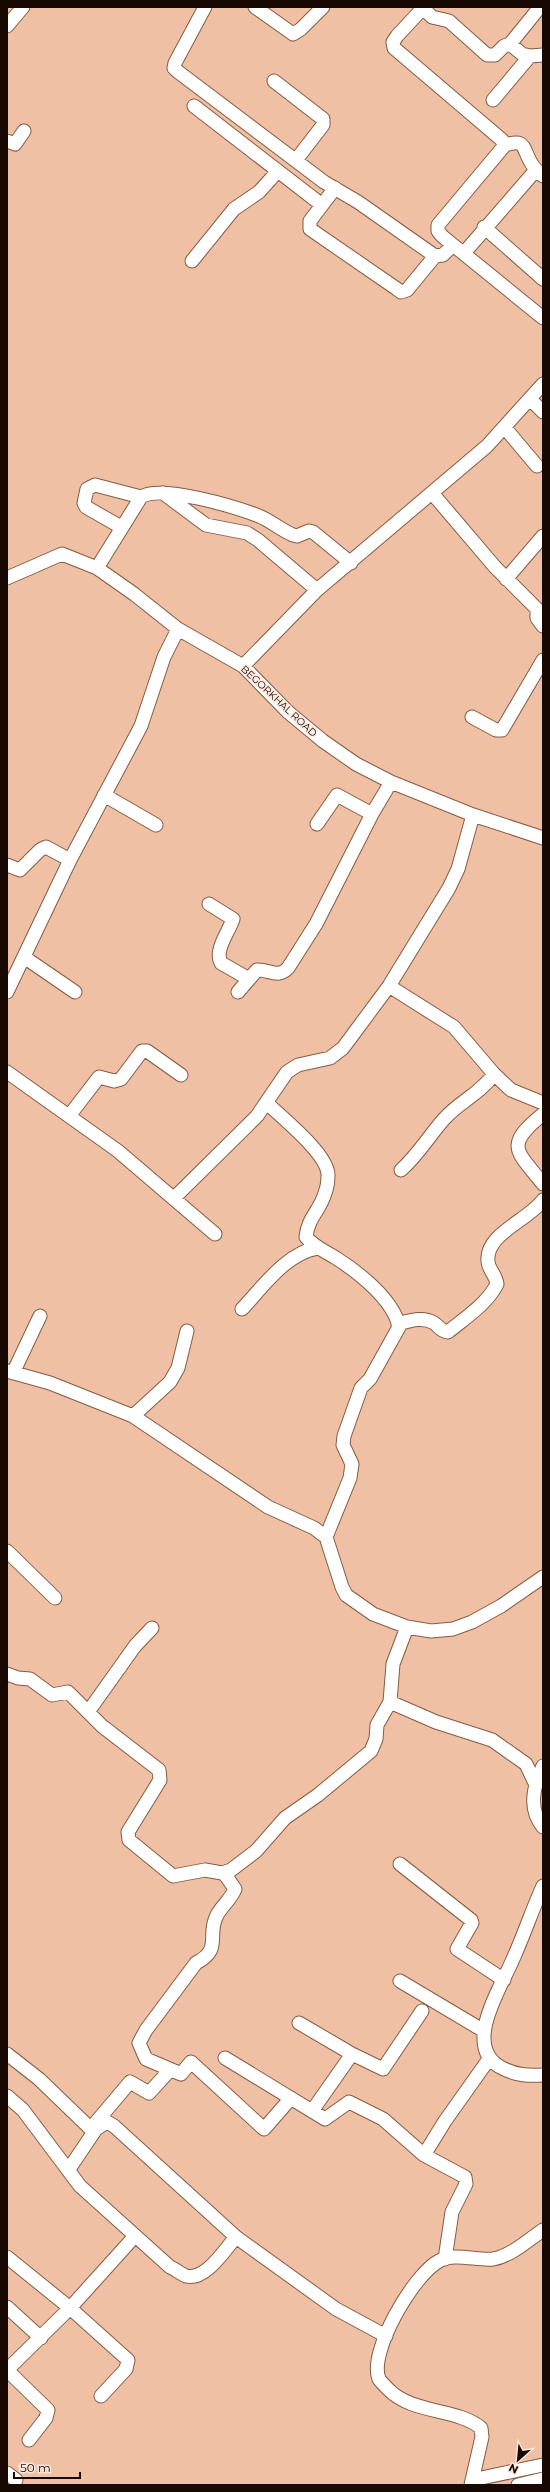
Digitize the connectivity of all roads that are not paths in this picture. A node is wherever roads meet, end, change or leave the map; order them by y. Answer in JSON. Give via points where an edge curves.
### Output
{"nodes":[{"id":1,"x":23,"y":7,"type":"edge"},
{"id":2,"x":205,"y":7,"type":"edge"},
{"id":3,"x":255,"y":7,"type":"edge"},
{"id":4,"x":323,"y":7,"type":"edge"},
{"id":5,"x":424,"y":7,"type":"edge"},
{"id":6,"x":540,"y":7,"type":"edge"},
{"id":7,"x":7,"y":26,"type":"edge"},
{"id":8,"x":510,"y":44,"type":"junction"},
{"id":9,"x":539,"y":54,"type":"edge"},
{"id":10,"x":274,"y":81,"type":"dead end"},
{"id":11,"x":493,"y":100,"type":"dead end"},
{"id":12,"x":194,"y":106,"type":"dead end"},
{"id":13,"x":24,"y":131,"type":"dead end"},
{"id":14,"x":7,"y":141,"type":"edge"},
{"id":15,"x":505,"y":145,"type":"junction"},
{"id":16,"x":296,"y":160,"type":"junction"},
{"id":17,"x":278,"y":171,"type":"junction"},
{"id":18,"x":539,"y":173,"type":"edge"},
{"id":19,"x":335,"y":188,"type":"junction"},
{"id":20,"x":322,"y":205,"type":"junction"},
{"id":21,"x":484,"y":228,"type":"junction"},
{"id":22,"x":459,"y":249,"type":"junction"},
{"id":23,"x":435,"y":256,"type":"junction"},
{"id":24,"x":192,"y":261,"type":"dead end"},
{"id":25,"x":543,"y":279,"type":"edge"},
{"id":26,"x":543,"y":318,"type":"edge"},
{"id":27,"x":543,"y":384,"type":"edge"},
{"id":28,"x":530,"y":400,"type":"junction"},
{"id":29,"x":543,"y":412,"type":"edge"},
{"id":30,"x":505,"y":428,"type":"junction"},
{"id":31,"x":537,"y":466,"type":"dead end"},
{"id":32,"x":163,"y":493,"type":"junction"},
{"id":33,"x":432,"y":493,"type":"junction"},
{"id":34,"x":141,"y":497,"type":"junction"},
{"id":35,"x":121,"y":527,"type":"junction"},
{"id":36,"x":543,"y":535,"type":"edge"},
{"id":37,"x":351,"y":563,"type":"junction"},
{"id":38,"x":97,"y":568,"type":"junction"},
{"id":39,"x":8,"y":576,"type":"edge"},
{"id":40,"x":506,"y":579,"type":"junction"},
{"id":41,"x":317,"y":590,"type":"junction"},
{"id":42,"x":543,"y":626,"type":"edge"},
{"id":43,"x":178,"y":629,"type":"junction"},
{"id":44,"x":543,"y":660,"type":"edge"},
{"id":45,"x":243,"y":666,"type":"junction"},
{"id":46,"x":472,"y":717,"type":"dead end"},
{"id":47,"x":391,"y":782,"type":"junction"},
{"id":48,"x":104,"y":795,"type":"junction"},
{"id":49,"x":372,"y":814,"type":"junction"},
{"id":50,"x":473,"y":815,"type":"junction"},
{"id":51,"x":318,"y":824,"type":"dead end"},
{"id":52,"x":156,"y":825,"type":"dead end"},
{"id":53,"x":543,"y":838,"type":"edge"},
{"id":54,"x":70,"y":860,"type":"junction"},
{"id":55,"x":7,"y":865,"type":"edge"},
{"id":56,"x":209,"y":904,"type":"dead end"},
{"id":57,"x":24,"y":957,"type":"junction"},
{"id":58,"x":249,"y":979,"type":"junction"},
{"id":59,"x":388,"y":986,"type":"junction"},
{"id":60,"x":7,"y":992,"type":"edge"},
{"id":61,"x":75,"y":992,"type":"dead end"},
{"id":62,"x":238,"y":992,"type":"dead end"},
{"id":63,"x":7,"y":1072,"type":"edge"},
{"id":64,"x":181,"y":1074,"type":"dead end"},
{"id":65,"x":494,"y":1074,"type":"junction"},
{"id":66,"x":267,"y":1103,"type":"junction"},
{"id":67,"x":543,"y":1103,"type":"edge"},
{"id":68,"x":543,"y":1114,"type":"edge"},
{"id":69,"x":69,"y":1116,"type":"junction"},
{"id":70,"x":400,"y":1170,"type":"dead end"},
{"id":71,"x":543,"y":1184,"type":"edge"},
{"id":72,"x":174,"y":1198,"type":"junction"},
{"id":73,"x":543,"y":1200,"type":"edge"},
{"id":74,"x":215,"y":1234,"type":"dead end"},
{"id":75,"x":318,"y":1248,"type":"junction"},
{"id":76,"x":242,"y":1309,"type":"dead end"},
{"id":77,"x":40,"y":1316,"type":"dead end"},
{"id":78,"x":398,"y":1324,"type":"junction"},
{"id":79,"x":187,"y":1331,"type":"dead end"},
{"id":80,"x":10,"y":1372,"type":"edge"},
{"id":81,"x":133,"y":1416,"type":"junction"},
{"id":82,"x":326,"y":1537,"type":"junction"},
{"id":83,"x":7,"y":1551,"type":"edge"},
{"id":84,"x":543,"y":1577,"type":"edge"},
{"id":85,"x":55,"y":1598,"type":"dead end"},
{"id":86,"x":407,"y":1627,"type":"junction"},
{"id":87,"x":152,"y":1628,"type":"dead end"},
{"id":88,"x":7,"y":1674,"type":"edge"},
{"id":89,"x":390,"y":1702,"type":"junction"},
{"id":90,"x":88,"y":1712,"type":"junction"},
{"id":91,"x":543,"y":1766,"type":"edge"},
{"id":92,"x":536,"y":1785,"type":"junction"},
{"id":93,"x":543,"y":1827,"type":"edge"},
{"id":94,"x":400,"y":1864,"type":"dead end"},
{"id":95,"x":224,"y":1873,"type":"junction"},
{"id":96,"x":543,"y":1886,"type":"edge"},
{"id":97,"x":504,"y":1980,"type":"junction"},
{"id":98,"x":400,"y":1981,"type":"dead end"},
{"id":99,"x":422,"y":2012,"type":"dead end"},
{"id":100,"x":299,"y":2023,"type":"dead end"},
{"id":101,"x":484,"y":2031,"type":"junction"},
{"id":102,"x":7,"y":2054,"type":"edge"},
{"id":103,"x":352,"y":2054,"type":"junction"},
{"id":104,"x":225,"y":2058,"type":"dead end"},
{"id":105,"x":489,"y":2059,"type":"junction"},
{"id":106,"x":170,"y":2070,"type":"junction"},
{"id":107,"x":543,"y":2075,"type":"edge"},
{"id":108,"x":7,"y":2096,"type":"edge"},
{"id":109,"x":291,"y":2098,"type":"junction"},
{"id":110,"x":312,"y":2111,"type":"junction"},
{"id":111,"x":92,"y":2131,"type":"junction"},
{"id":112,"x":424,"y":2154,"type":"junction"},
{"id":113,"x":69,"y":2169,"type":"junction"},
{"id":114,"x":543,"y":2230,"type":"edge"},
{"id":115,"x":135,"y":2236,"type":"junction"},
{"id":116,"x":236,"y":2237,"type":"junction"},
{"id":117,"x":7,"y":2257,"type":"edge"},
{"id":118,"x":445,"y":2259,"type":"junction"},
{"id":119,"x":7,"y":2307,"type":"edge"},
{"id":120,"x":70,"y":2308,"type":"junction"},
{"id":121,"x":386,"y":2336,"type":"junction"},
{"id":122,"x":41,"y":2338,"type":"junction"},
{"id":123,"x":7,"y":2370,"type":"edge"},
{"id":124,"x":101,"y":2396,"type":"dead end"},
{"id":125,"x":29,"y":2440,"type":"dead end"},
{"id":126,"x":543,"y":2465,"type":"edge"},
{"id":127,"x":543,"y":2478,"type":"edge"},
{"id":128,"x":471,"y":2483,"type":"edge"},
{"id":129,"x":518,"y":2485,"type":"edge"}],
"edges":[{"from":1,"to":7,"type":"street"},
{"from":2,"to":16,"type":"street","via":[[174,68]]},
{"from":3,"to":4,"type":"street","via":[[293,34],[301,30]]},
{"from":5,"to":8,"type":"street","via":[[432,17],[449,21],[487,55],[495,55]]},
{"from":5,"to":15,"type":"street","via":[[397,36],[393,42],[394,48]]},
{"from":6,"to":8,"type":"street"},
{"from":8,"to":9,"type":"street","via":[[522,54]]},
{"from":9,"to":11,"type":"street"},
{"from":10,"to":16,"type":"street","via":[[323,119],[323,125]]},
{"from":12,"to":17,"type":"street"},
{"from":13,"to":14,"type":"street","via":[[15,144]]},
{"from":15,"to":18,"type":"street","via":[[515,142],[521,144]]},
{"from":15,"to":22,"type":"street","via":[[438,225],[442,236]]},
{"from":16,"to":19,"type":"street"},
{"from":17,"to":20,"type":"street"},
{"from":17,"to":24,"type":"street","via":[[259,192],[234,209]]},
{"from":18,"to":21,"type":"street"},
{"from":19,"to":20,"type":"street"},
{"from":19,"to":23,"type":"street"},
{"from":20,"to":23,"type":"street","via":[[310,221],[310,229],[401,292],[407,290]]},
{"from":21,"to":22,"type":"street"},
{"from":21,"to":25,"type":"street"},
{"from":22,"to":23,"type":"street"},
{"from":22,"to":26,"type":"street"},
{"from":27,"to":28,"type":"street"},
{"from":28,"to":29,"type":"street"},
{"from":28,"to":30,"type":"street"},
{"from":30,"to":31,"type":"street"},
{"from":30,"to":33,"type":"street"},
{"from":32,"to":34,"type":"street","via":[[153,492]]},
{"from":32,"to":37,"type":"street","via":[[194,497],[259,516],[293,536],[309,530]]},
{"from":32,"to":41,"type":"street","via":[[206,525],[247,533]]},
{"from":33,"to":37,"type":"street"},
{"from":33,"to":40,"type":"street"},
{"from":34,"to":35,"type":"street"},
{"from":34,"to":35,"type":"street","via":[[95,485],[87,489],[84,502],[86,507]]},
{"from":35,"to":38,"type":"street"},
{"from":36,"to":40,"type":"street"},
{"from":37,"to":41,"type":"street"},
{"from":38,"to":39,"type":"street","name":"BEGORKHAL ROAD","via":[[62,554]]},
{"from":38,"to":43,"type":"street","name":"BEGORKHAL ROAD"},
{"from":40,"to":42,"type":"street","via":[[537,609],[537,618]]},
{"from":41,"to":45,"type":"street"},
{"from":43,"to":45,"type":"street","name":"BEGORKHAL ROAD"},
{"from":43,"to":48,"type":"street","via":[[164,657],[140,726]]},
{"from":44,"to":46,"type":"street","via":[[502,730],[496,730]]},
{"from":45,"to":47,"type":"street","name":"BEGORKHAL ROAD","via":[[288,712],[323,741],[356,764]]},
{"from":47,"to":49,"type":"street"},
{"from":47,"to":50,"type":"street","name":"BEGORKHAL ROAD"},
{"from":48,"to":52,"type":"street"},
{"from":48,"to":54,"type":"street"},
{"from":49,"to":51,"type":"street","via":[[337,795]]},
{"from":49,"to":58,"type":"street","via":[[316,924],[288,968],[278,974],[257,970]]},
{"from":50,"to":53,"type":"street","name":"BEGORKHAL ROAD"},
{"from":50,"to":59,"type":"street","via":[[458,869]]},
{"from":54,"to":55,"type":"street","via":[[46,847],[20,870]]},
{"from":54,"to":57,"type":"street"},
{"from":56,"to":58,"type":"street","via":[[233,919],[218,958],[224,965]]},
{"from":57,"to":60,"type":"street"},
{"from":57,"to":61,"type":"street"},
{"from":58,"to":62,"type":"street"},
{"from":59,"to":65,"type":"street","via":[[454,1028]]},
{"from":59,"to":66,"type":"street","via":[[336,1054],[291,1068]]},
{"from":63,"to":69,"type":"street"},
{"from":64,"to":69,"type":"street","via":[[147,1051],[142,1051],[121,1079],[114,1081],[99,1077]]},
{"from":65,"to":67,"type":"street","via":[[511,1090]]},
{"from":65,"to":70,"type":"street","via":[[482,1089],[443,1120],[424,1147]]},
{"from":66,"to":72,"type":"street"},
{"from":66,"to":75,"type":"street","via":[[320,1154],[328,1173],[325,1193],[317,1212],[307,1223],[306,1237]]},
{"from":68,"to":71,"type":"street","via":[[518,1139],[516,1147],[522,1159]]},
{"from":69,"to":72,"type":"street","via":[[118,1151]]},
{"from":72,"to":74,"type":"street"},
{"from":73,"to":78,"type":"street","via":[[537,1208],[494,1240],[488,1252],[488,1263],[497,1284],[492,1293],[469,1316],[448,1332],[442,1331],[433,1323],[419,1319]]},
{"from":75,"to":76,"type":"street","via":[[306,1250],[278,1271]]},
{"from":75,"to":78,"type":"street","via":[[364,1278],[396,1313]]},
{"from":77,"to":80,"type":"street"},
{"from":78,"to":82,"type":"street","via":[[394,1337],[370,1379],[361,1388],[344,1436],[344,1445],[352,1464],[350,1478]]},
{"from":79,"to":81,"type":"street","via":[[178,1368],[170,1382]]},
{"from":80,"to":81,"type":"street","via":[[50,1383]]},
{"from":81,"to":82,"type":"street","via":[[268,1507],[300,1521]]},
{"from":82,"to":86,"type":"street","via":[[346,1595],[373,1614]]},
{"from":83,"to":85,"type":"street"},
{"from":84,"to":86,"type":"street","via":[[502,1606],[472,1622],[431,1631]]},
{"from":86,"to":89,"type":"street","via":[[393,1664]]},
{"from":87,"to":90,"type":"street","via":[[135,1646]]},
{"from":88,"to":90,"type":"street","via":[[30,1679],[52,1695],[68,1692]]},
{"from":89,"to":92,"type":"street","via":[[436,1722],[492,1740],[526,1764]]},
{"from":89,"to":95,"type":"street","via":[[377,1725],[376,1739],[371,1751],[318,1795],[285,1818],[256,1851]]},
{"from":90,"to":95,"type":"street","via":[[123,1744],[156,1767],[161,1774],[157,1788],[128,1832],[129,1840],[173,1876],[205,1870]]},
{"from":91,"to":92,"type":"street"},
{"from":92,"to":93,"type":"street","via":[[532,1808]]},
{"from":94,"to":97,"type":"street","via":[[471,1920],[472,1924],[458,1949]]},
{"from":95,"to":106,"type":"street","via":[[234,1889],[214,1921],[212,1949],[207,1958],[196,1963],[146,2030],[140,2043],[146,2058]]},
{"from":96,"to":97,"type":"street"},
{"from":97,"to":101,"type":"street","via":[[490,2009]]},
{"from":98,"to":101,"type":"street"},
{"from":99,"to":103,"type":"street","via":[[383,2069]]},
{"from":100,"to":103,"type":"street"},
{"from":101,"to":105,"type":"street"},
{"from":102,"to":111,"type":"street","via":[[39,2079]]},
{"from":103,"to":110,"type":"street"},
{"from":104,"to":109,"type":"street"},
{"from":105,"to":107,"type":"street","via":[[521,2075]]},
{"from":105,"to":112,"type":"street","via":[[444,2121]]},
{"from":106,"to":109,"type":"street","via":[[181,2074],[191,2062],[264,2129]]},
{"from":106,"to":111,"type":"street","via":[[149,2093],[130,2082]]},
{"from":108,"to":113,"type":"street","via":[[23,2110]]},
{"from":109,"to":110,"type":"street"},
{"from":110,"to":112,"type":"street","via":[[325,2118],[349,2102],[383,2120]]},
{"from":111,"to":113,"type":"street"},
{"from":111,"to":116,"type":"street","via":[[106,2122],[114,2126]]},
{"from":112,"to":118,"type":"street","via":[[467,2180],[452,2212]]},
{"from":113,"to":115,"type":"street","via":[[71,2177]]},
{"from":114,"to":118,"type":"street","via":[[499,2257]]},
{"from":115,"to":116,"type":"street","via":[[170,2267],[186,2276],[196,2276],[206,2271]]},
{"from":115,"to":120,"type":"street"},
{"from":116,"to":121,"type":"street","via":[[336,2309]]},
{"from":117,"to":120,"type":"street"},
{"from":118,"to":121,"type":"street","via":[[429,2269],[408,2292]]},
{"from":119,"to":122,"type":"street"},
{"from":120,"to":122,"type":"street"},
{"from":120,"to":124,"type":"street","via":[[128,2360],[126,2369]]},
{"from":121,"to":128,"type":"street","via":[[378,2368],[379,2379],[390,2391],[432,2411],[474,2422],[481,2428],[482,2437]]},
{"from":122,"to":123,"type":"street"},
{"from":123,"to":125,"type":"street","via":[[48,2410],[46,2418]]},
{"from":126,"to":128,"type":"street"},
{"from":127,"to":129,"type":"street"}]}
